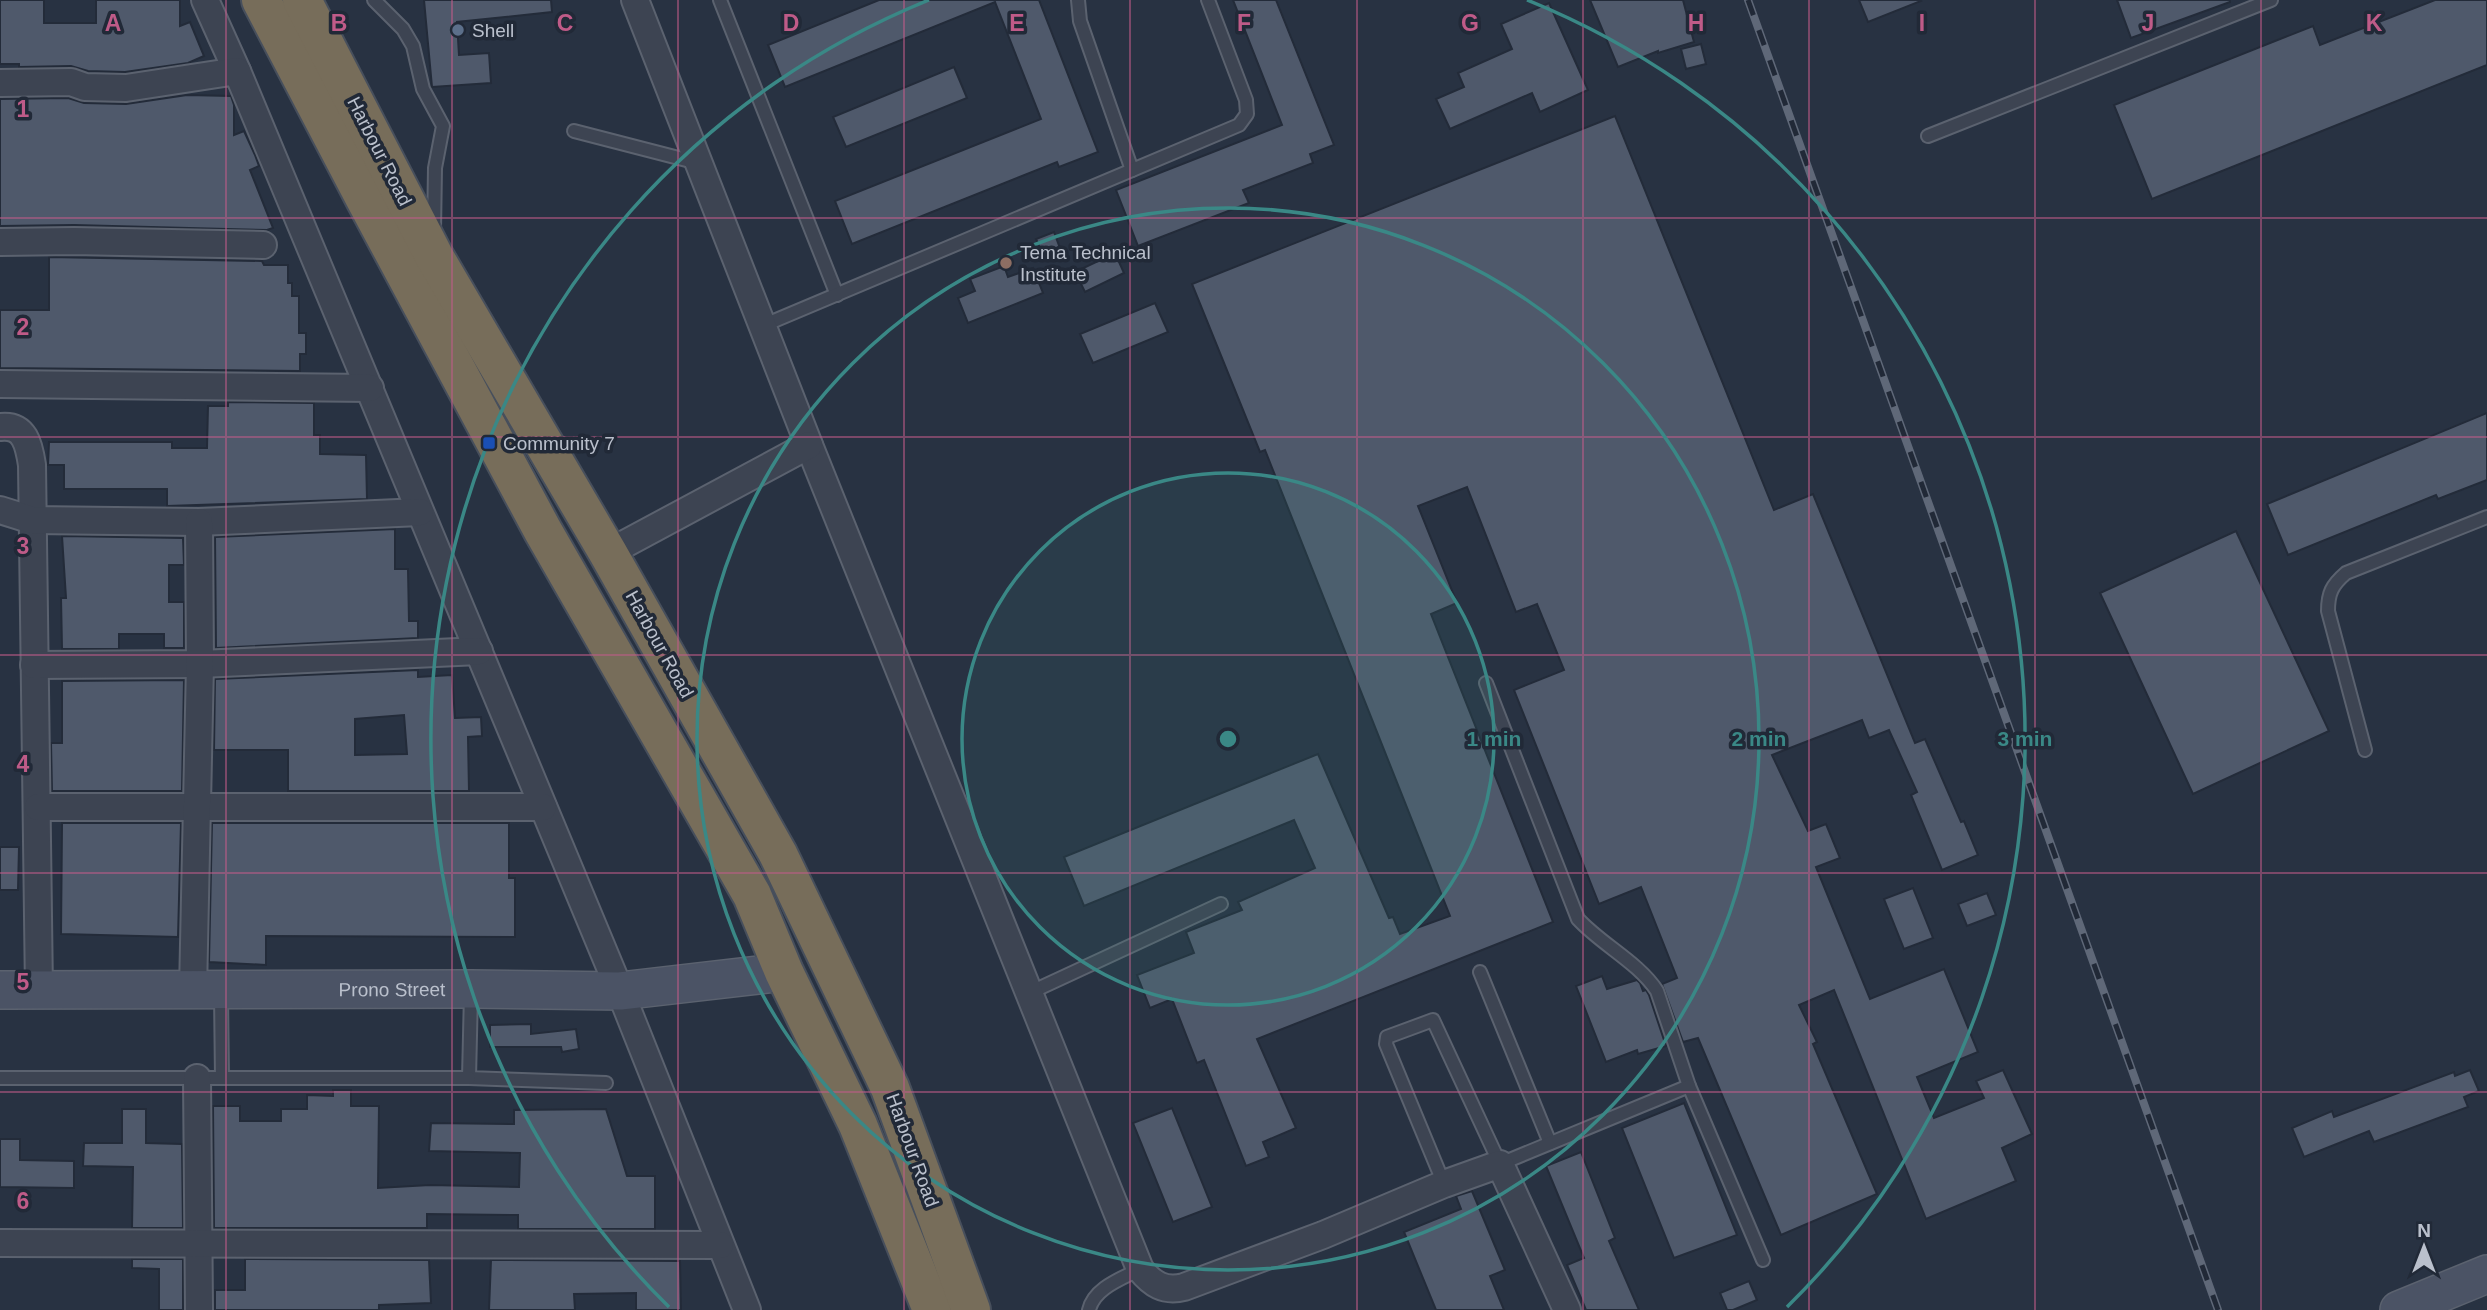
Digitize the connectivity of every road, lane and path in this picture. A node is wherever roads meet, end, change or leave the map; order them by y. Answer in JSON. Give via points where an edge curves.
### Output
{"nodes":[{"id":1,"x":205,"y":0,"type":"edge"},
{"id":2,"x":261,"y":0,"type":"edge"},
{"id":3,"x":302,"y":0,"type":"edge"},
{"id":4,"x":373,"y":0,"type":"edge"},
{"id":5,"x":635,"y":0,"type":"edge"},
{"id":6,"x":720,"y":0,"type":"edge"},
{"id":7,"x":1078,"y":0,"type":"edge"},
{"id":8,"x":1208,"y":0,"type":"edge"},
{"id":9,"x":2271,"y":0,"type":"edge"},
{"id":10,"x":237,"y":71,"type":"junction"},
{"id":11,"x":0,"y":83,"type":"edge"},
{"id":12,"x":574,"y":131,"type":"dead end"},
{"id":13,"x":1928,"y":136,"type":"dead end"},
{"id":14,"x":699,"y":163,"type":"junction"},
{"id":15,"x":1132,"y":170,"type":"junction"},
{"id":16,"x":0,"y":242,"type":"edge"},
{"id":17,"x":263,"y":245,"type":"dead end"},
{"id":18,"x":434,"y":256,"type":"junction"},
{"id":19,"x":836,"y":295,"type":"junction"},
{"id":20,"x":762,"y":326,"type":"junction"},
{"id":21,"x":0,"y":384,"type":"edge"},
{"id":22,"x":370,"y":388,"type":"junction"},
{"id":23,"x":0,"y":427,"type":"edge"},
{"id":24,"x":809,"y":445,"type":"junction"},
{"id":25,"x":0,"y":510,"type":"edge"},
{"id":26,"x":420,"y":512,"type":"junction"},
{"id":27,"x":2487,"y":517,"type":"edge"},
{"id":28,"x":32,"y":520,"type":"junction"},
{"id":29,"x":199,"y":522,"type":"junction"},
{"id":30,"x":608,"y":553,"type":"junction"},
{"id":31,"x":479,"y":651,"type":"junction"},
{"id":32,"x":200,"y":664,"type":"junction"},
{"id":33,"x":34,"y":665,"type":"junction"},
{"id":34,"x":1486,"y":682,"type":"dead end"},
{"id":35,"x":2365,"y":750,"type":"dead end"},
{"id":36,"x":38,"y":807,"type":"junction"},
{"id":37,"x":543,"y":807,"type":"junction"},
{"id":38,"x":196,"y":808,"type":"junction"},
{"id":39,"x":1221,"y":904,"type":"dead end"},
{"id":40,"x":784,"y":972,"type":"junction"},
{"id":41,"x":1480,"y":972,"type":"dead end"},
{"id":42,"x":0,"y":989,"type":"edge"},
{"id":43,"x":471,"y":989,"type":"junction"},
{"id":44,"x":207,"y":990,"type":"junction"},
{"id":45,"x":39,"y":991,"type":"junction"},
{"id":46,"x":620,"y":991,"type":"junction"},
{"id":47,"x":1029,"y":993,"type":"junction"},
{"id":48,"x":0,"y":1078,"type":"edge"},
{"id":49,"x":209,"y":1078,"type":"junction"},
{"id":50,"x":469,"y":1078,"type":"junction"},
{"id":51,"x":606,"y":1083,"type":"dead end"},
{"id":52,"x":1689,"y":1086,"type":"junction"},
{"id":53,"x":1550,"y":1143,"type":"junction"},
{"id":54,"x":1500,"y":1164,"type":"junction"},
{"id":55,"x":1444,"y":1184,"type":"junction"},
{"id":56,"x":198,"y":1242,"type":"junction"},
{"id":57,"x":0,"y":1243,"type":"edge"},
{"id":58,"x":720,"y":1245,"type":"junction"},
{"id":59,"x":1763,"y":1260,"type":"dead end"},
{"id":60,"x":1140,"y":1269,"type":"junction"},
{"id":61,"x":2487,"y":1274,"type":"edge"},
{"id":62,"x":199,"y":1310,"type":"edge"},
{"id":63,"x":747,"y":1310,"type":"edge"},
{"id":64,"x":932,"y":1310,"type":"edge"},
{"id":65,"x":971,"y":1310,"type":"edge"},
{"id":66,"x":1089,"y":1310,"type":"edge"},
{"id":67,"x":1567,"y":1310,"type":"edge"},
{"id":68,"x":2399,"y":1310,"type":"edge"}],
"edges":[{"from":1,"to":10,"type":"street"},
{"from":2,"to":40,"type":"highway","name":"Harbour Road","via":[[543,531],[752,895]]},
{"from":3,"to":18,"type":"highway","name":"Harbour Road"},
{"from":4,"to":18,"type":"lane","via":[[403,29],[413,47],[423,89],[443,126],[435,168]]},
{"from":5,"to":14,"type":"street"},
{"from":6,"to":19,"type":"lane"},
{"from":7,"to":15,"type":"lane","via":[[1080,21]]},
{"from":8,"to":15,"type":"lane","via":[[1246,100],[1247,114],[1239,125]]},
{"from":9,"to":13,"type":"lane"},
{"from":10,"to":11,"type":"street","via":[[126,88],[71,82]]},
{"from":10,"to":22,"type":"street"},
{"from":12,"to":14,"type":"lane"},
{"from":14,"to":20,"type":"street"},
{"from":15,"to":19,"type":"lane"},
{"from":16,"to":17,"type":"street"},
{"from":18,"to":30,"type":"highway","name":"Harbour Road"},
{"from":19,"to":20,"type":"lane"},
{"from":20,"to":24,"type":"street"},
{"from":21,"to":22,"type":"street"},
{"from":22,"to":26,"type":"street"},
{"from":23,"to":28,"type":"street","via":[[18,429],[25,436]]},
{"from":24,"to":30,"type":"street"},
{"from":24,"to":47,"type":"street"},
{"from":25,"to":28,"type":"street"},
{"from":26,"to":29,"type":"street"},
{"from":26,"to":31,"type":"street"},
{"from":27,"to":35,"type":"lane","via":[[2346,573],[2334,584],[2328,596],[2329,611]]},
{"from":28,"to":29,"type":"street"},
{"from":28,"to":33,"type":"street"},
{"from":29,"to":32,"type":"street"},
{"from":30,"to":65,"type":"highway","name":"Harbour Road","via":[[778,855],[820,940],[890,1088]]},
{"from":31,"to":32,"type":"street"},
{"from":31,"to":37,"type":"street"},
{"from":32,"to":33,"type":"street"},
{"from":32,"to":38,"type":"street"},
{"from":33,"to":36,"type":"street"},
{"from":34,"to":52,"type":"lane","via":[[1578,919],[1657,991]]},
{"from":36,"to":38,"type":"street"},
{"from":36,"to":45,"type":"street"},
{"from":37,"to":38,"type":"street"},
{"from":37,"to":46,"type":"street"},
{"from":38,"to":44,"type":"street"},
{"from":39,"to":47,"type":"lane"},
{"from":40,"to":46,"type":"street","name":"Prono Street"},
{"from":40,"to":64,"type":"highway","name":"Harbour Road","via":[[858,1125]]},
{"from":41,"to":53,"type":"lane"},
{"from":42,"to":45,"type":"street","name":"Prono Street"},
{"from":43,"to":44,"type":"street","name":"Prono Street"},
{"from":43,"to":46,"type":"street","name":"Prono Street"},
{"from":43,"to":50,"type":"lane"},
{"from":44,"to":45,"type":"street","name":"Prono Street"},
{"from":44,"to":49,"type":"lane"},
{"from":46,"to":58,"type":"street"},
{"from":47,"to":60,"type":"street"},
{"from":48,"to":49,"type":"lane"},
{"from":49,"to":50,"type":"lane"},
{"from":49,"to":56,"type":"street"},
{"from":50,"to":51,"type":"lane"},
{"from":52,"to":53,"type":"lane"},
{"from":52,"to":59,"type":"lane"},
{"from":53,"to":54,"type":"lane"},
{"from":54,"to":55,"type":"street"},
{"from":54,"to":55,"type":"lane","via":[[1433,1020],[1410,1028],[1387,1037],[1386,1044]]},
{"from":54,"to":67,"type":"street"},
{"from":55,"to":60,"type":"street","via":[[1184,1287],[1160,1287]]},
{"from":56,"to":57,"type":"street"},
{"from":56,"to":58,"type":"street"},
{"from":56,"to":62,"type":"street"},
{"from":58,"to":63,"type":"street"},
{"from":60,"to":66,"type":"lane","via":[[1098,1293]]},
{"from":61,"to":68,"type":"street"}]}
